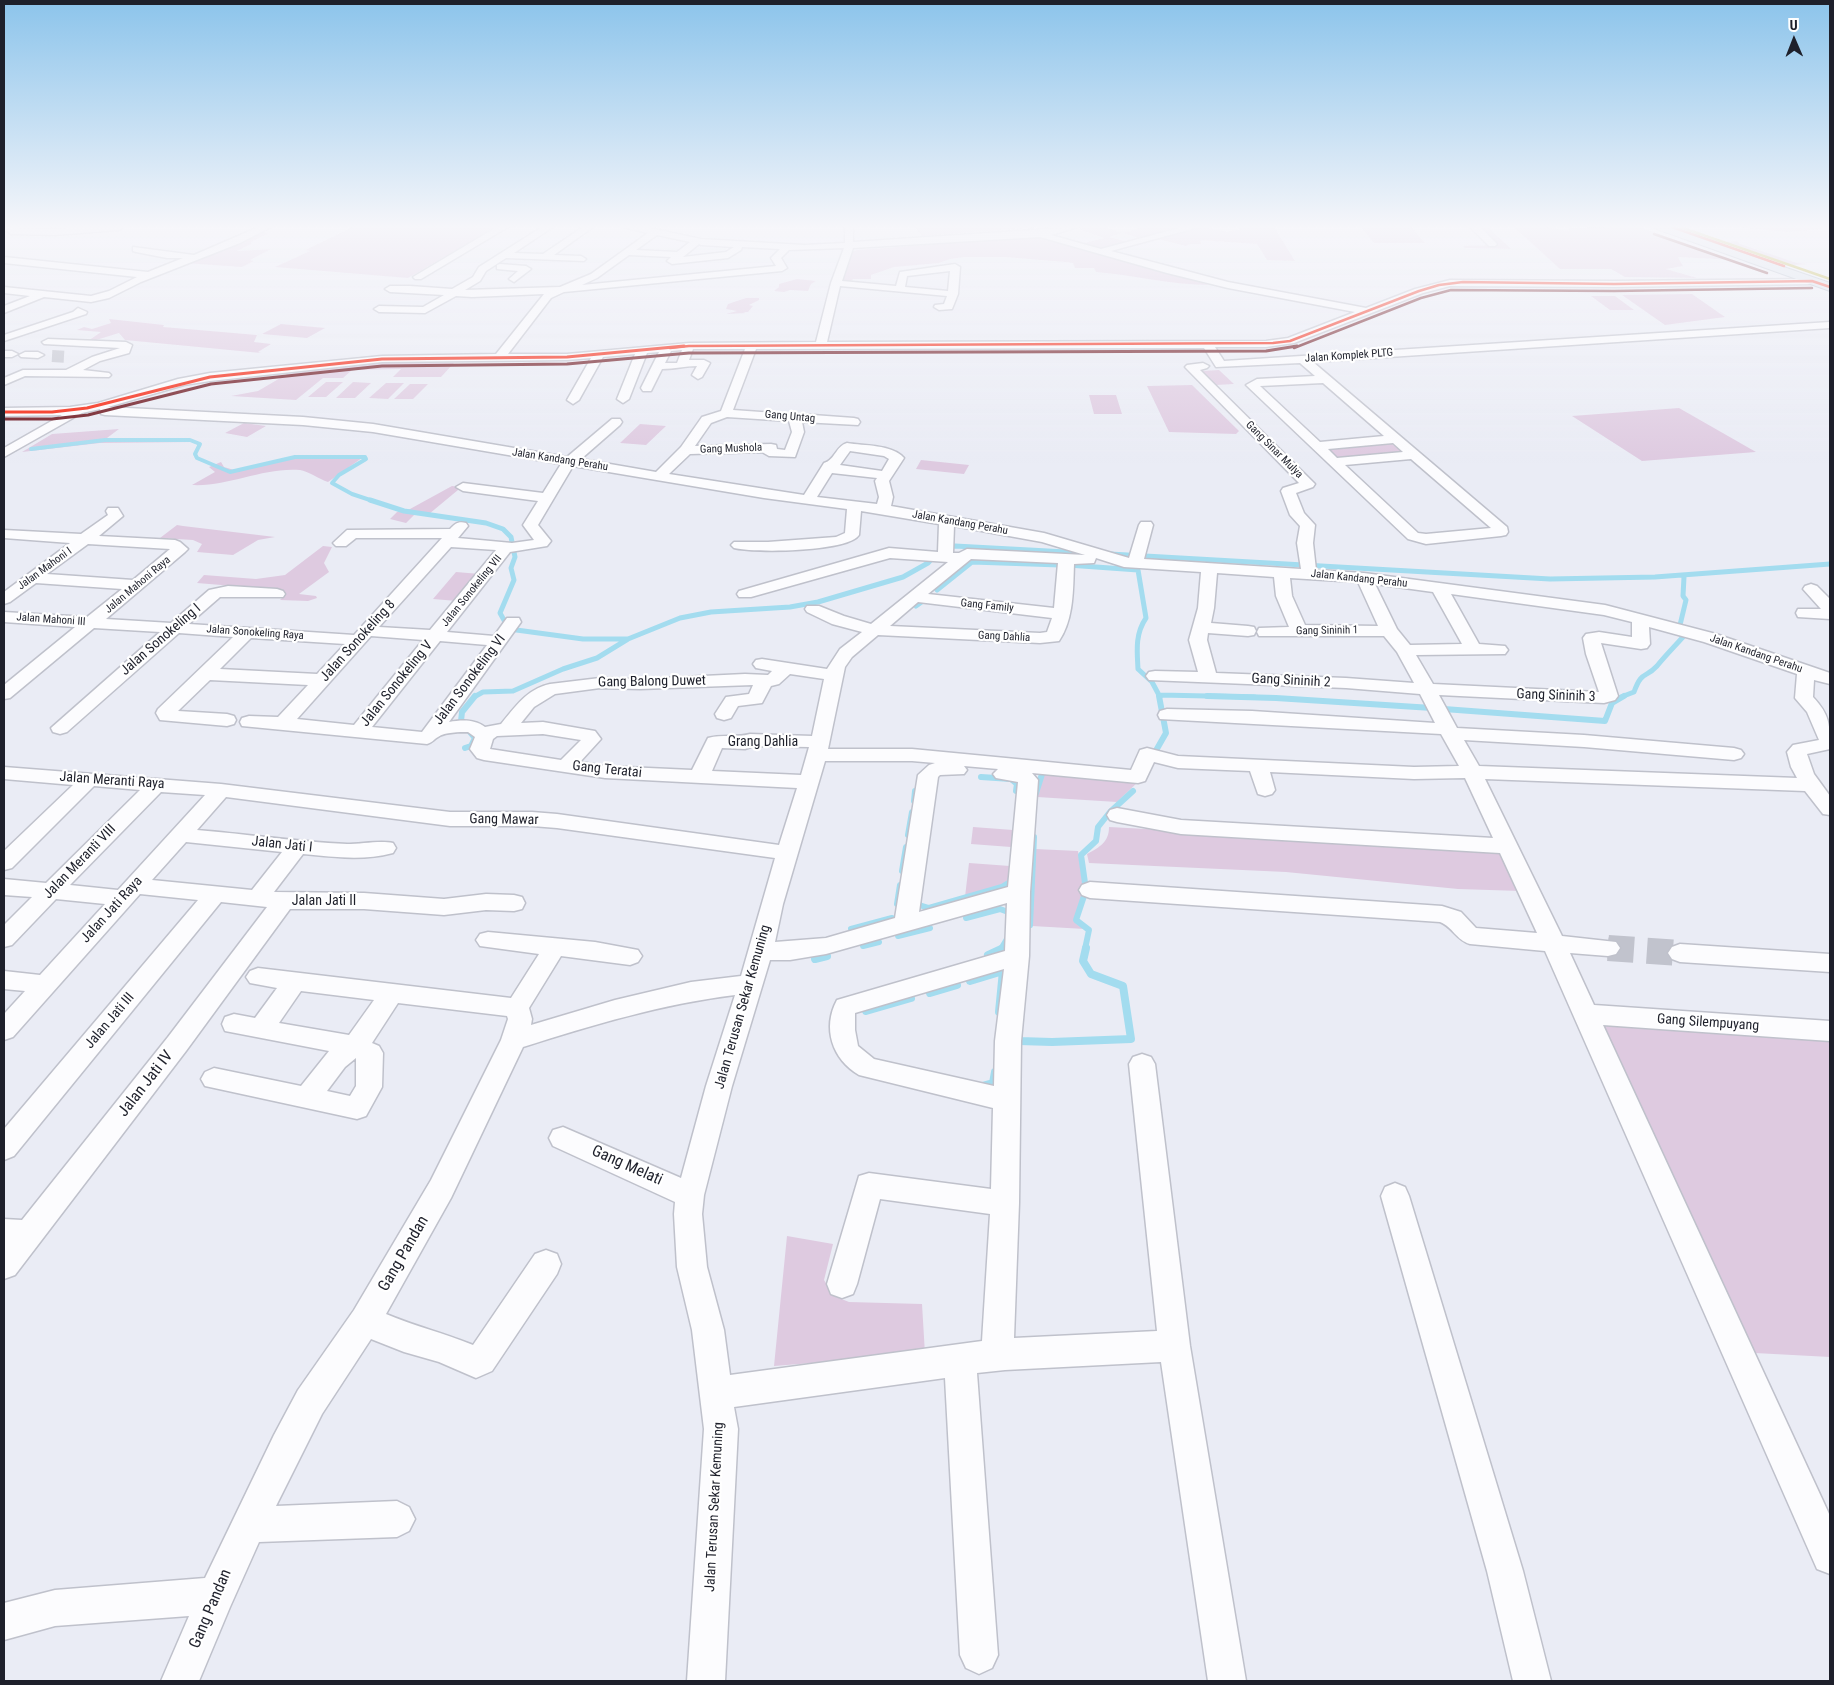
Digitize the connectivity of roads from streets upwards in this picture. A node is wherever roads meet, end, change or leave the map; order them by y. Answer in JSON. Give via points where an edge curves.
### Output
{"nodes":[{"id":1,"x":433,"y":306,"type":"edge"},
{"id":2,"x":540,"y":306,"type":"edge"},
{"id":3,"x":830,"y":306,"type":"edge"},
{"id":4,"x":1336,"y":306,"type":"edge"},
{"id":5,"x":1381,"y":306,"type":"edge"},
{"id":6,"x":379,"y":309,"type":"dead end"},
{"id":7,"x":78,"y":311,"type":"dead end"},
{"id":8,"x":1366,"y":311,"type":"junction"},
{"id":9,"x":1830,"y":324,"type":"edge"},
{"id":10,"x":70,"y":331,"type":"dead end"},
{"id":11,"x":5,"y":338,"type":"edge"},
{"id":12,"x":48,"y":342,"type":"junction"},
{"id":13,"x":1208,"y":345,"type":"junction"},
{"id":14,"x":689,"y":346,"type":"junction"},
{"id":15,"x":752,"y":346,"type":"junction"},
{"id":16,"x":821,"y":346,"type":"junction"},
{"id":17,"x":667,"y":347,"type":"junction"},
{"id":18,"x":643,"y":350,"type":"junction"},
{"id":19,"x":13,"y":352,"type":"edge"},
{"id":20,"x":599,"y":354,"type":"junction"},
{"id":21,"x":38,"y":356,"type":"tunnel mouth"},
{"id":22,"x":499,"y":358,"type":"junction"},
{"id":23,"x":1302,"y":359,"type":"junction"},
{"id":24,"x":64,"y":360,"type":"tunnel mouth"},
{"id":25,"x":682,"y":363,"type":"junction"},
{"id":26,"x":1213,"y":365,"type":"junction"},
{"id":27,"x":658,"y":366,"type":"junction"},
{"id":28,"x":40,"y":372,"type":"junction"},
{"id":29,"x":67,"y":374,"type":"junction"},
{"id":30,"x":698,"y":375,"type":"dead end"},
{"id":31,"x":105,"y":376,"type":"dead end"},
{"id":32,"x":1325,"y":379,"type":"junction"},
{"id":33,"x":4,"y":382,"type":"edge"},
{"id":34,"x":647,"y":388,"type":"dead end"},
{"id":35,"x":623,"y":399,"type":"dead end"},
{"id":36,"x":574,"y":400,"type":"dead end"},
{"id":37,"x":80,"y":409,"type":"junction"},
{"id":38,"x":4,"y":412,"type":"edge"},
{"id":39,"x":726,"y":412,"type":"junction"},
{"id":40,"x":794,"y":416,"type":"junction"},
{"id":41,"x":616,"y":422,"type":"dead end"},
{"id":42,"x":854,"y":422,"type":"dead end"},
{"id":43,"x":1396,"y":439,"type":"junction"},
{"id":44,"x":1316,"y":446,"type":"junction"},
{"id":45,"x":686,"y":450,"type":"junction"},
{"id":46,"x":4,"y":453,"type":"edge"},
{"id":47,"x":1414,"y":455,"type":"junction"},
{"id":48,"x":569,"y":462,"type":"junction"},
{"id":49,"x":1334,"y":462,"type":"junction"},
{"id":50,"x":828,"y":468,"type":"junction"},
{"id":51,"x":886,"y":475,"type":"junction"},
{"id":52,"x":659,"y":476,"type":"junction"},
{"id":53,"x":463,"y":487,"type":"dead end"},
{"id":54,"x":545,"y":498,"type":"junction"},
{"id":55,"x":807,"y":500,"type":"junction"},
{"id":56,"x":854,"y":506,"type":"junction"},
{"id":57,"x":884,"y":509,"type":"junction"},
{"id":58,"x":113,"y":511,"type":"dead end"},
{"id":59,"x":946,"y":520,"type":"junction"},
{"id":60,"x":1146,"y":525,"type":"dead end"},
{"id":61,"x":4,"y":534,"type":"edge"},
{"id":62,"x":454,"y":534,"type":"junction"},
{"id":63,"x":86,"y":539,"type":"junction"},
{"id":64,"x":341,"y":543,"type":"dead end"},
{"id":65,"x":739,"y":545,"type":"dead end"},
{"id":66,"x":510,"y":547,"type":"junction"},
{"id":67,"x":1064,"y":551,"type":"junction"},
{"id":68,"x":948,"y":552,"type":"junction"},
{"id":69,"x":1128,"y":558,"type":"junction"},
{"id":70,"x":1209,"y":568,"type":"junction"},
{"id":71,"x":1308,"y":568,"type":"junction"},
{"id":72,"x":1281,"y":572,"type":"junction"},
{"id":73,"x":33,"y":578,"type":"junction"},
{"id":74,"x":1364,"y":578,"type":"junction"},
{"id":75,"x":137,"y":585,"type":"junction"},
{"id":76,"x":1439,"y":588,"type":"junction"},
{"id":77,"x":1811,"y":589,"type":"dead end"},
{"id":78,"x":276,"y":594,"type":"dead end"},
{"id":79,"x":745,"y":594,"type":"dead end"},
{"id":80,"x":914,"y":597,"type":"junction"},
{"id":81,"x":4,"y":599,"type":"edge"},
{"id":82,"x":1830,"y":608,"type":"edge"},
{"id":83,"x":813,"y":609,"type":"dead end"},
{"id":84,"x":1804,"y":613,"type":"dead end"},
{"id":85,"x":1060,"y":614,"type":"junction"},
{"id":86,"x":1830,"y":614,"type":"edge"},
{"id":87,"x":6,"y":619,"type":"edge"},
{"id":88,"x":1640,"y":619,"type":"junction"},
{"id":89,"x":92,"y":623,"type":"junction"},
{"id":90,"x":1200,"y":627,"type":"junction"},
{"id":91,"x":174,"y":628,"type":"junction"},
{"id":92,"x":874,"y":630,"type":"junction"},
{"id":93,"x":1299,"y":631,"type":"junction"},
{"id":94,"x":247,"y":633,"type":"junction"},
{"id":95,"x":506,"y":633,"type":"joint"},
{"id":96,"x":363,"y":635,"type":"junction"},
{"id":97,"x":436,"y":636,"type":"junction"},
{"id":98,"x":1397,"y":640,"type":"junction"},
{"id":99,"x":1470,"y":648,"type":"junction"},
{"id":100,"x":1499,"y":650,"type":"dead end"},
{"id":101,"x":1806,"y":671,"type":"junction"},
{"id":102,"x":763,"y":672,"type":"junction"},
{"id":103,"x":206,"y":674,"type":"junction"},
{"id":104,"x":834,"y":675,"type":"junction"},
{"id":105,"x":1155,"y":676,"type":"dead end"},
{"id":106,"x":1208,"y":678,"type":"junction"},
{"id":107,"x":1830,"y":679,"type":"edge"},
{"id":108,"x":322,"y":680,"type":"junction"},
{"id":109,"x":1427,"y":688,"type":"junction"},
{"id":110,"x":4,"y":694,"type":"edge"},
{"id":111,"x":724,"y":714,"type":"dead end"},
{"id":112,"x":1167,"y":714,"type":"dead end"},
{"id":113,"x":227,"y":720,"type":"dead end"},
{"id":114,"x":249,"y":722,"type":"dead end"},
{"id":115,"x":283,"y":723,"type":"junction"},
{"id":116,"x":60,"y":728,"type":"dead end"},
{"id":117,"x":472,"y":729,"type":"junction"},
{"id":118,"x":507,"y":729,"type":"junction"},
{"id":119,"x":1448,"y":731,"type":"junction"},
{"id":120,"x":1828,"y":731,"type":"edge"},
{"id":121,"x":358,"y":732,"type":"junction"},
{"id":122,"x":429,"y":736,"type":"junction"},
{"id":123,"x":818,"y":749,"type":"junction"},
{"id":124,"x":1734,"y":754,"type":"dead end"},
{"id":125,"x":566,"y":766,"type":"junction"},
{"id":126,"x":1259,"y":766,"type":"junction"},
{"id":127,"x":1472,"y":772,"type":"junction"},
{"id":128,"x":4,"y":773,"type":"edge"},
{"id":129,"x":699,"y":778,"type":"junction"},
{"id":130,"x":89,"y":780,"type":"junction"},
{"id":131,"x":809,"y":782,"type":"junction"},
{"id":132,"x":156,"y":785,"type":"junction"},
{"id":133,"x":221,"y":790,"type":"junction"},
{"id":134,"x":1265,"y":790,"type":"dead end"},
{"id":135,"x":1820,"y":791,"type":"edge"},
{"id":136,"x":1830,"y":809,"type":"edge"},
{"id":137,"x":1117,"y":815,"type":"dead end"},
{"id":138,"x":180,"y":835,"type":"junction"},
{"id":139,"x":1507,"y":846,"type":"junction"},
{"id":140,"x":297,"y":847,"type":"junction"},
{"id":141,"x":384,"y":848,"type":"dead end"},
{"id":142,"x":787,"y":853,"type":"junction"},
{"id":143,"x":8,"y":854,"type":"edge"},
{"id":144,"x":4,"y":887,"type":"edge"},
{"id":145,"x":1090,"y":890,"type":"dead end"},
{"id":146,"x":51,"y":891,"type":"junction"},
{"id":147,"x":129,"y":892,"type":"junction"},
{"id":148,"x":1019,"y":892,"type":"junction"},
{"id":149,"x":216,"y":894,"type":"junction"},
{"id":150,"x":258,"y":898,"type":"junction"},
{"id":151,"x":284,"y":901,"type":"junction"},
{"id":152,"x":514,"y":903,"type":"dead end"},
{"id":153,"x":906,"y":924,"type":"junction"},
{"id":154,"x":4,"y":939,"type":"edge"},
{"id":155,"x":488,"y":940,"type":"dead end"},
{"id":156,"x":1554,"y":944,"type":"junction"},
{"id":157,"x":555,"y":947,"type":"junction"},
{"id":158,"x":1608,"y":948,"type":"dead end"},
{"id":159,"x":761,"y":951,"type":"junction"},
{"id":160,"x":1680,"y":953,"type":"tunnel mouth"},
{"id":161,"x":630,"y":956,"type":"dead end"},
{"id":162,"x":1016,"y":956,"type":"junction"},
{"id":163,"x":1830,"y":963,"type":"edge"},
{"id":164,"x":258,"y":977,"type":"dead end"},
{"id":165,"x":4,"y":980,"type":"edge"},
{"id":166,"x":295,"y":981,"type":"junction"},
{"id":167,"x":45,"y":984,"type":"junction"},
{"id":168,"x":750,"y":984,"type":"junction"},
{"id":169,"x":392,"y":993,"type":"junction"},
{"id":170,"x":516,"y":1008,"type":"junction"},
{"id":171,"x":1586,"y":1014,"type":"junction"},
{"id":172,"x":234,"y":1024,"type":"dead end"},
{"id":173,"x":261,"y":1029,"type":"junction"},
{"id":174,"x":4,"y":1030,"type":"edge"},
{"id":175,"x":1830,"y":1031,"type":"edge"},
{"id":176,"x":514,"y":1040,"type":"junction"},
{"id":177,"x":354,"y":1046,"type":"junction"},
{"id":178,"x":1142,"y":1064,"type":"dead end"},
{"id":179,"x":214,"y":1079,"type":"dead end"},
{"id":180,"x":307,"y":1098,"type":"junction"},
{"id":181,"x":1006,"y":1100,"type":"junction"},
{"id":182,"x":563,"y":1138,"type":"dead end"},
{"id":183,"x":4,"y":1148,"type":"edge"},
{"id":184,"x":690,"y":1195,"type":"junction"},
{"id":185,"x":1395,"y":1196,"type":"dead end"},
{"id":186,"x":1005,"y":1203,"type":"junction"},
{"id":187,"x":16,"y":1233,"type":"edge"},
{"id":188,"x":546,"y":1264,"type":"dead end"},
{"id":189,"x":4,"y":1265,"type":"edge"},
{"id":190,"x":842,"y":1284,"type":"dead end"},
{"id":191,"x":365,"y":1321,"type":"junction"},
{"id":192,"x":998,"y":1341,"type":"dead end"},
{"id":193,"x":1174,"y":1346,"type":"junction"},
{"id":194,"x":960,"y":1360,"type":"junction"},
{"id":195,"x":717,"y":1393,"type":"junction"},
{"id":196,"x":397,"y":1519,"type":"dead end"},
{"id":197,"x":249,"y":1525,"type":"junction"},
{"id":198,"x":1830,"y":1556,"type":"edge"},
{"id":199,"x":216,"y":1596,"type":"junction"},
{"id":200,"x":4,"y":1622,"type":"edge"},
{"id":201,"x":979,"y":1655,"type":"dead end"},
{"id":202,"x":180,"y":1681,"type":"edge"},
{"id":203,"x":706,"y":1681,"type":"edge"},
{"id":204,"x":1227,"y":1681,"type":"edge"},
{"id":205,"x":1532,"y":1681,"type":"edge"}],
"edges":[{"from":1,"to":6,"type":"street","via":[[426,310]]},
{"from":2,"to":22,"type":"street"},
{"from":3,"to":16,"type":"street"},
{"from":4,"to":8,"type":"street"},
{"from":5,"to":8,"type":"street"},
{"from":7,"to":11,"type":"street","via":[[82,312]]},
{"from":8,"to":13,"type":"street","via":[[1285,342]]},
{"from":9,"to":23,"type":"street","name":"Jalan Komplek PLTG"},
{"from":10,"to":12,"type":"street"},
{"from":11,"to":19,"type":"street","via":[[20,340]]},
{"from":12,"to":19,"type":"street"},
{"from":12,"to":29,"type":"street","via":[[126,345],[125,351],[96,359]]},
{"from":13,"to":16,"type":"street"},
{"from":13,"to":26,"type":"street"},
{"from":14,"to":15,"type":"street"},
{"from":14,"to":17,"type":"street"},
{"from":14,"to":25,"type":"street"},
{"from":15,"to":16,"type":"street"},
{"from":15,"to":39,"type":"street"},
{"from":17,"to":18,"type":"street"},
{"from":17,"to":27,"type":"street"},
{"from":18,"to":20,"type":"street"},
{"from":18,"to":35,"type":"street"},
{"from":19,"to":21,"type":"street"},
{"from":20,"to":22,"type":"street"},
{"from":20,"to":36,"type":"street"},
{"from":22,"to":37,"type":"street","via":[[382,359],[218,376],[182,382]]},
{"from":23,"to":26,"type":"street","name":"Jalan Komplek PLTG"},
{"from":23,"to":32,"type":"street"},
{"from":24,"to":28,"type":"street"},
{"from":25,"to":27,"type":"street","via":[[680,366]]},
{"from":25,"to":30,"type":"street","via":[[704,363]]},
{"from":26,"to":71,"type":"street","name":"Gang Sinar Mulya","via":[[1192,367],[1308,484],[1288,490],[1297,515],[1308,525],[1305,543]]},
{"from":27,"to":34,"type":"street"},
{"from":28,"to":29,"type":"street"},
{"from":28,"to":33,"type":"street","via":[[21,373]]},
{"from":29,"to":31,"type":"street"},
{"from":32,"to":43,"type":"street"},
{"from":32,"to":44,"type":"street","via":[[1252,385]]},
{"from":37,"to":38,"type":"street"},
{"from":37,"to":46,"type":"street"},
{"from":37,"to":48,"type":"street","name":"Jalan Kandang Perahu","via":[[319,422]]},
{"from":39,"to":40,"type":"street","name":"Gang Untag"},
{"from":39,"to":45,"type":"street","via":[[706,420]]},
{"from":40,"to":42,"type":"street","name":"Gang Untag"},
{"from":40,"to":45,"type":"street","name":"Gang Mushola","via":[[798,432],[790,454],[770,452],[771,448]]},
{"from":41,"to":48,"type":"street"},
{"from":43,"to":44,"type":"street"},
{"from":43,"to":47,"type":"street"},
{"from":44,"to":49,"type":"street"},
{"from":45,"to":52,"type":"street"},
{"from":47,"to":49,"type":"street"},
{"from":47,"to":49,"type":"street","via":[[1501,532],[1426,539],[1413,536]]},
{"from":48,"to":52,"type":"street","name":"Jalan Kandang Perahu"},
{"from":48,"to":54,"type":"street"},
{"from":50,"to":51,"type":"street"},
{"from":50,"to":51,"type":"street","via":[[847,447],[895,456],[897,458]]},
{"from":50,"to":55,"type":"street"},
{"from":51,"to":57,"type":"street","via":[[882,481],[886,497]]},
{"from":52,"to":55,"type":"street","name":"Jalan Kandang Perahu"},
{"from":53,"to":54,"type":"street"},
{"from":54,"to":66,"type":"street","via":[[530,525],[542,542]]},
{"from":55,"to":56,"type":"street","name":"Jalan Kandang Perahu"},
{"from":56,"to":57,"type":"street","name":"Jalan Kandang Perahu"},
{"from":56,"to":65,"type":"street","via":[[852,535],[847,538],[768,547]]},
{"from":57,"to":59,"type":"street","name":"Jalan Kandang Perahu"},
{"from":58,"to":63,"type":"street","name":"Jalan Mahoni I","via":[[116,516]]},
{"from":59,"to":67,"type":"street","name":"Jalan Kandang Perahu"},
{"from":59,"to":68,"type":"street"},
{"from":60,"to":69,"type":"street"},
{"from":61,"to":63,"type":"street","name":"Jalan Mahoni Raya"},
{"from":62,"to":64,"type":"street","via":[[352,532]]},
{"from":62,"to":66,"type":"street","name":"Jalan Sonokeling VII"},
{"from":62,"to":96,"type":"street","name":"Jalan Sonokeling 8"},
{"from":63,"to":73,"type":"street","name":"Jalan Mahoni I"},
{"from":63,"to":75,"type":"street","name":"Jalan Mahoni Raya","via":[[175,545],[180,549]]},
{"from":66,"to":97,"type":"street","name":"Jalan Sonokeling VII"},
{"from":67,"to":68,"type":"street","name":"Jalan Terusan Sekar Kemuning"},
{"from":67,"to":69,"type":"street","name":"Jalan Terusan Sekar Kemuning"},
{"from":67,"to":85,"type":"street","name":"Gang Dahlia","via":[[1065,591]]},
{"from":68,"to":79,"type":"street","via":[[889,553]]},
{"from":68,"to":80,"type":"street","name":"Jalan Terusan Sekar Kemuning"},
{"from":69,"to":70,"type":"street","name":"Jalan Kandang Perahu"},
{"from":70,"to":72,"type":"street","name":"Jalan Kandang Perahu"},
{"from":70,"to":90,"type":"street","via":[[1206,608]]},
{"from":71,"to":72,"type":"street","name":"Jalan Kandang Perahu"},
{"from":71,"to":74,"type":"street","name":"Jalan Kandang Perahu"},
{"from":72,"to":93,"type":"street","via":[[1284,596]]},
{"from":73,"to":75,"type":"street"},
{"from":73,"to":81,"type":"street","name":"Jalan Mahoni I"},
{"from":74,"to":76,"type":"street","name":"Jalan Kandang Perahu"},
{"from":74,"to":98,"type":"street"},
{"from":75,"to":89,"type":"street","name":"Jalan Mahoni Raya"},
{"from":76,"to":88,"type":"street","name":"Jalan Kandang Perahu","via":[[1605,610]]},
{"from":76,"to":99,"type":"street"},
{"from":77,"to":82,"type":"street"},
{"from":78,"to":91,"type":"street","name":"Jalan Sonokeling I","via":[[228,590],[214,593]]},
{"from":80,"to":85,"type":"street","name":"Gang Family"},
{"from":80,"to":92,"type":"street","name":"Jalan Terusan Sekar Kemuning"},
{"from":83,"to":92,"type":"street"},
{"from":84,"to":86,"type":"street"},
{"from":85,"to":92,"type":"street","name":"Gang Dahlia","via":[[1053,637]]},
{"from":87,"to":89,"type":"street","name":"Jalan Mahoni III"},
{"from":88,"to":101,"type":"street","name":"Jalan Kandang Perahu","via":[[1710,638]]},
{"from":88,"to":109,"type":"street","name":"Gang Sininih 3","via":[[1641,644],[1599,636],[1592,638],[1609,696],[1604,698]]},
{"from":89,"to":91,"type":"street","name":"Jalan Sonokeling Raya"},
{"from":89,"to":110,"type":"street","name":"Jalan Mahoni Raya"},
{"from":90,"to":93,"type":"street","name":"Gang Sininih 1"},
{"from":90,"to":106,"type":"street","via":[[1198,640]]},
{"from":91,"to":94,"type":"street","name":"Jalan Sonokeling Raya"},
{"from":91,"to":116,"type":"street","name":"Jalan Sonokeling I"},
{"from":92,"to":104,"type":"street","name":"Jalan Terusan Sekar Kemuning","via":[[840,659]]},
{"from":93,"to":98,"type":"street","name":"Gang Sininih 1"},
{"from":94,"to":96,"type":"street","name":"Jalan Sonokeling Raya"},
{"from":94,"to":103,"type":"street"},
{"from":95,"to":97,"type":"street","name":"Jalan Sonokeling Raya","via":[[496,641]]},
{"from":95,"to":122,"type":"street","name":"Jalan Sonokeling VI"},
{"from":96,"to":97,"type":"street","name":"Jalan Sonokeling Raya"},
{"from":96,"to":108,"type":"street","name":"Jalan Sonokeling 8"},
{"from":97,"to":121,"type":"street","name":"Jalan Sonokeling V"},
{"from":98,"to":99,"type":"street","name":"Gang Sininih 1"},
{"from":98,"to":109,"type":"street"},
{"from":99,"to":100,"type":"street","name":"Gang Sininih 1"},
{"from":101,"to":107,"type":"street","name":"Jalan Kandang Perahu"},
{"from":101,"to":120,"type":"street","via":[[1804,698]]},
{"from":102,"to":104,"type":"street","name":"Gang Balong Duwet","via":[[773,680],[786,669]]},
{"from":102,"to":111,"type":"street","via":[[756,699],[732,701]]},
{"from":102,"to":118,"type":"street","name":"Gang Balong Duwet","via":[[745,679],[600,683],[550,689],[527,703]]},
{"from":103,"to":108,"type":"street"},
{"from":103,"to":113,"type":"street","via":[[166,713],[167,716]]},
{"from":104,"to":123,"type":"street","name":"Jalan Terusan Sekar Kemuning"},
{"from":105,"to":106,"type":"street","name":"Gang Sininih 2"},
{"from":106,"to":109,"type":"street","name":"Gang Sininih 2"},
{"from":108,"to":115,"type":"street","name":"Jalan Sonokeling 8"},
{"from":109,"to":119,"type":"street"},
{"from":112,"to":119,"type":"street"},
{"from":114,"to":115,"type":"street"},
{"from":115,"to":121,"type":"street"},
{"from":117,"to":118,"type":"street"},
{"from":117,"to":122,"type":"street","via":[[440,729]]},
{"from":117,"to":125,"type":"street","name":"Gang Teratai","via":[[484,754]]},
{"from":118,"to":125,"type":"street","via":[[543,728],[588,735],[590,741]]},
{"from":119,"to":124,"type":"street"},
{"from":119,"to":127,"type":"street"},
{"from":120,"to":135,"type":"street","via":[[1829,742],[1825,745],[1796,752],[1797,759]]},
{"from":121,"to":122,"type":"street"},
{"from":123,"to":126,"type":"street","via":[[1138,777],[1147,754],[1178,762]]},
{"from":123,"to":129,"type":"street","name":"Grang Dahlia","via":[[750,740],[745,743],[715,742]]},
{"from":123,"to":131,"type":"street","name":"Jalan Terusan Sekar Kemuning"},
{"from":125,"to":129,"type":"street","name":"Gang Teratai"},
{"from":126,"to":127,"type":"street","via":[[1414,773]]},
{"from":126,"to":134,"type":"street"},
{"from":127,"to":135,"type":"street"},
{"from":127,"to":139,"type":"street"},
{"from":128,"to":130,"type":"street","name":"Jalan Meranti Raya"},
{"from":129,"to":131,"type":"street","name":"Gang Teratai"},
{"from":130,"to":132,"type":"street","name":"Jalan Meranti Raya"},
{"from":130,"to":143,"type":"street"},
{"from":131,"to":142,"type":"street","name":"Jalan Terusan Sekar Kemuning"},
{"from":132,"to":133,"type":"street","name":"Jalan Meranti Raya"},
{"from":132,"to":146,"type":"street","name":"Jalan Meranti VIII"},
{"from":133,"to":138,"type":"street","name":"Jalan Jati Raya"},
{"from":133,"to":142,"type":"street","name":"Gang Mawar","via":[[450,819],[557,821]]},
{"from":135,"to":136,"type":"street"},
{"from":137,"to":139,"type":"street","via":[[1181,827]]},
{"from":138,"to":140,"type":"street","name":"Jalan Jati I"},
{"from":138,"to":147,"type":"street","name":"Jalan Jati Raya"},
{"from":139,"to":156,"type":"street"},
{"from":140,"to":141,"type":"street","name":"Jalan Jati I","via":[[346,851]]},
{"from":140,"to":150,"type":"street"},
{"from":142,"to":159,"type":"street","name":"Jalan Terusan Sekar Kemuning"},
{"from":144,"to":146,"type":"street","name":"Jalan Jati II"},
{"from":145,"to":156,"type":"street","via":[[1442,914],[1453,918],[1470,936]]},
{"from":146,"to":147,"type":"street","name":"Jalan Jati II"},
{"from":146,"to":154,"type":"street","name":"Jalan Meranti VIII"},
{"from":147,"to":149,"type":"street","name":"Jalan Jati II"},
{"from":147,"to":167,"type":"street","name":"Jalan Jati Raya"},
{"from":148,"to":153,"type":"street"},
{"from":148,"to":153,"type":"street","via":[[1028,780],[1018,775],[936,769],[928,775]]},
{"from":148,"to":162,"type":"street"},
{"from":149,"to":150,"type":"street","name":"Jalan Jati II"},
{"from":149,"to":183,"type":"street","name":"Jalan Jati III"},
{"from":150,"to":151,"type":"street","name":"Jalan Jati II"},
{"from":151,"to":152,"type":"street","name":"Jalan Jati II","via":[[364,901],[444,907],[486,902]]},
{"from":151,"to":187,"type":"street","name":"Jalan Jati IV","via":[[177,1044]]},
{"from":153,"to":159,"type":"street","via":[[826,946]]},
{"from":155,"to":157,"type":"street"},
{"from":156,"to":158,"type":"street"},
{"from":156,"to":171,"type":"street"},
{"from":157,"to":161,"type":"street"},
{"from":157,"to":170,"type":"street"},
{"from":159,"to":168,"type":"street","name":"Jalan Terusan Sekar Kemuning"},
{"from":160,"to":163,"type":"street"},
{"from":162,"to":181,"type":"street"},
{"from":162,"to":181,"type":"street","via":[[846,1007],[842,1014],[843,1042],[847,1052],[868,1068]]},
{"from":164,"to":166,"type":"street"},
{"from":165,"to":167,"type":"street"},
{"from":166,"to":169,"type":"street"},
{"from":166,"to":173,"type":"street"},
{"from":167,"to":174,"type":"street","name":"Jalan Jati Raya"},
{"from":168,"to":176,"type":"street","via":[[692,991],[615,1009]]},
{"from":168,"to":184,"type":"street","name":"Jalan Terusan Sekar Kemuning"},
{"from":169,"to":170,"type":"street"},
{"from":169,"to":177,"type":"street"},
{"from":170,"to":176,"type":"street","name":"Gang Pandan","via":[[520,1018]]},
{"from":171,"to":175,"type":"street","name":"Gang Silempuyang"},
{"from":171,"to":198,"type":"street"},
{"from":172,"to":173,"type":"street"},
{"from":173,"to":177,"type":"street"},
{"from":176,"to":191,"type":"street","name":"Gang Pandan","via":[[441,1189]]},
{"from":177,"to":180,"type":"street","via":[[336,1060]]},
{"from":177,"to":180,"type":"street","via":[[370,1053],[368,1088],[357,1108]]},
{"from":178,"to":193,"type":"street"},
{"from":179,"to":180,"type":"street"},
{"from":181,"to":186,"type":"street"},
{"from":182,"to":184,"type":"street","name":"Gang Melati"},
{"from":184,"to":195,"type":"street","name":"Jalan Terusan Sekar Kemuning","via":[[688,1214],[692,1267],[708,1330]]},
{"from":185,"to":205,"type":"street","via":[[1505,1571]]},
{"from":186,"to":190,"type":"street","via":[[869,1185]]},
{"from":186,"to":192,"type":"street"},
{"from":187,"to":189,"type":"street","name":"Jalan Jati IV"},
{"from":188,"to":191,"type":"street","via":[[481,1360],[476,1362]]},
{"from":191,"to":197,"type":"street","name":"Gang Pandan","via":[[310,1402]]},
{"from":193,"to":194,"type":"street","via":[[1083,1349]]},
{"from":193,"to":204,"type":"street"},
{"from":194,"to":195,"type":"street"},
{"from":194,"to":201,"type":"street"},
{"from":195,"to":203,"type":"street","name":"Jalan Terusan Sekar Kemuning","via":[[721,1429]]},
{"from":196,"to":197,"type":"street"},
{"from":197,"to":199,"type":"street","name":"Gang Pandan"},
{"from":199,"to":200,"type":"street","via":[[56,1608]]},
{"from":199,"to":202,"type":"street","name":"Gang Pandan"}]}
